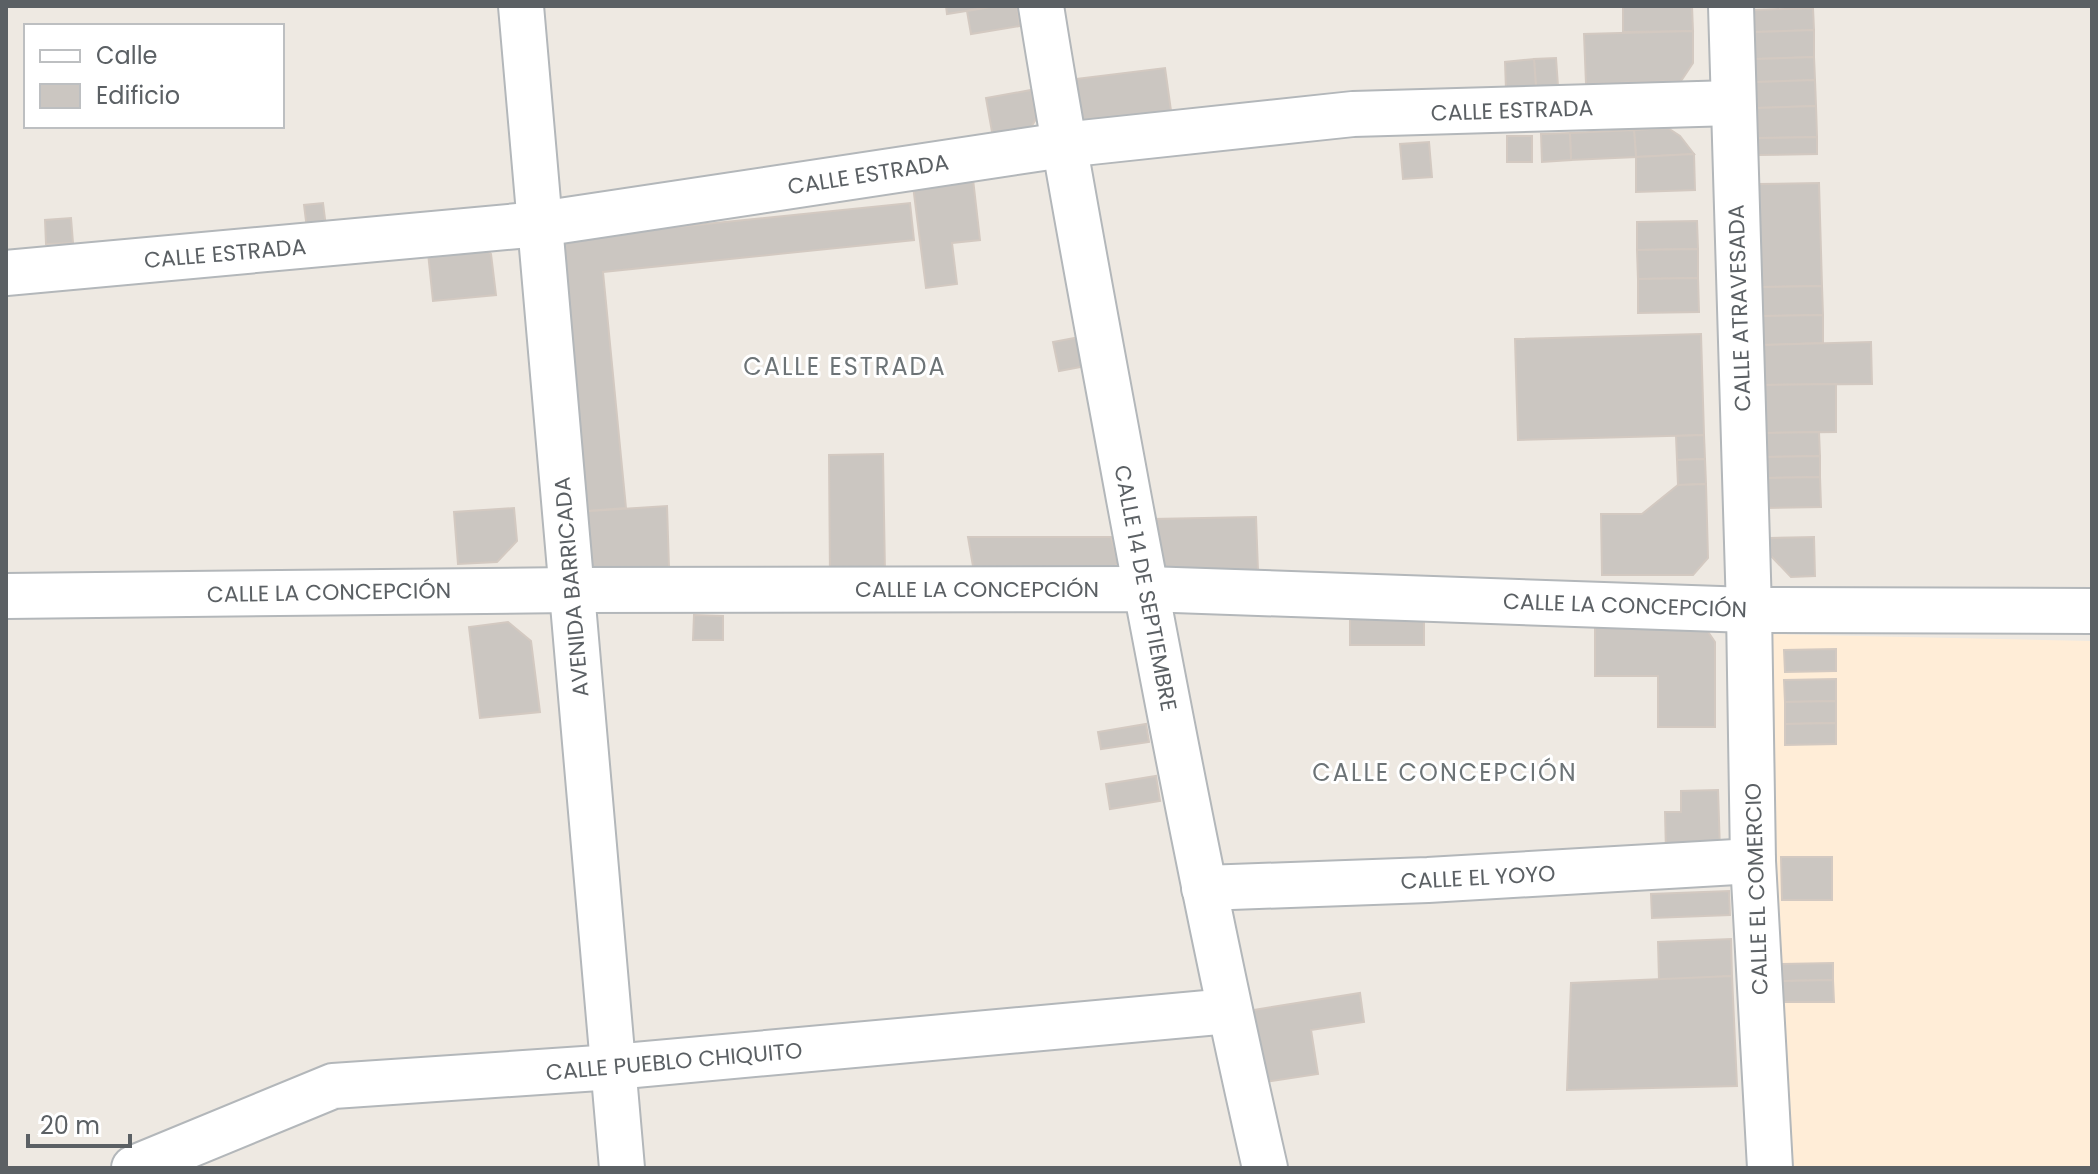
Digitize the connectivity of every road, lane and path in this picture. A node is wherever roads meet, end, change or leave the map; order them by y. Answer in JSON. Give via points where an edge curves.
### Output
{"nodes":[{"id":1,"x":521,"y":6,"type":"edge"},
{"id":2,"x":1041,"y":6,"type":"edge"},
{"id":3,"x":1731,"y":6,"type":"edge"},
{"id":4,"x":1733,"y":103,"type":"junction"},
{"id":5,"x":1063,"y":145,"type":"junction"},
{"id":6,"x":540,"y":224,"type":"junction"},
{"id":7,"x":6,"y":273,"type":"edge"},
{"id":8,"x":1146,"y":589,"type":"junction"},
{"id":9,"x":571,"y":590,"type":"junction"},
{"id":10,"x":6,"y":596,"type":"edge"},
{"id":11,"x":1749,"y":610,"type":"junction"},
{"id":12,"x":2092,"y":611,"type":"edge"},
{"id":13,"x":1753,"y":861,"type":"junction"},
{"id":14,"x":1204,"y":888,"type":"junction"},
{"id":15,"x":1229,"y":1011,"type":"junction"},
{"id":16,"x":613,"y":1067,"type":"junction"},
{"id":17,"x":134,"y":1168,"type":"edge"},
{"id":18,"x":622,"y":1168,"type":"edge"},
{"id":19,"x":1265,"y":1168,"type":"edge"},
{"id":20,"x":1770,"y":1168,"type":"edge"}],
"edges":[{"from":1,"to":6,"type":"street","name":"AVENIDA BARRICADA"},
{"from":2,"to":5,"type":"street","name":"CALLE 14 DE SEPTIEMBRE"},
{"from":3,"to":4,"type":"street","name":"CALLE ATRAVESADA"},
{"from":4,"to":5,"type":"street","name":"CALLE ESTRADA","via":[[1353,114]]},
{"from":4,"to":11,"type":"street","name":"CALLE ATRAVESADA"},
{"from":5,"to":6,"type":"street","name":"CALLE ESTRADA"},
{"from":5,"to":8,"type":"street","name":"CALLE 14 DE SEPTIEMBRE"},
{"from":6,"to":7,"type":"street","name":"CALLE ESTRADA"},
{"from":6,"to":9,"type":"street","name":"AVENIDA BARRICADA"},
{"from":8,"to":9,"type":"street","name":"CALLE LA CONCEPCIÓN"},
{"from":8,"to":11,"type":"street","name":"CALLE LA CONCEPCIÓN"},
{"from":8,"to":14,"type":"street","name":"CALLE 14 DE SEPTIEMBRE"},
{"from":9,"to":10,"type":"street","name":"CALLE LA CONCEPCIÓN"},
{"from":9,"to":16,"type":"street","name":"AVENIDA BARRICADA"},
{"from":11,"to":12,"type":"street","name":"CALLE LA CONCEPCIÓN"},
{"from":11,"to":13,"type":"street","name":"CALLE EL COMERCIO"},
{"from":13,"to":14,"type":"street","name":"CALLE EL YOYO"},
{"from":13,"to":20,"type":"street","name":"CALLE EL COMERCIO"},
{"from":14,"to":15,"type":"street","name":"CALLE 14 DE SEPTIEMBRE"},
{"from":15,"to":16,"type":"street","name":"CALLE PUEBLO CHIQUITO"},
{"from":15,"to":19,"type":"street","name":"CALLE 14 DE SEPTIEMBRE"},
{"from":16,"to":17,"type":"street","name":"CALLE PUEBLO CHIQUITO","via":[[333,1086]]},
{"from":16,"to":18,"type":"street","name":"AVENIDA BARRICADA"}]}
